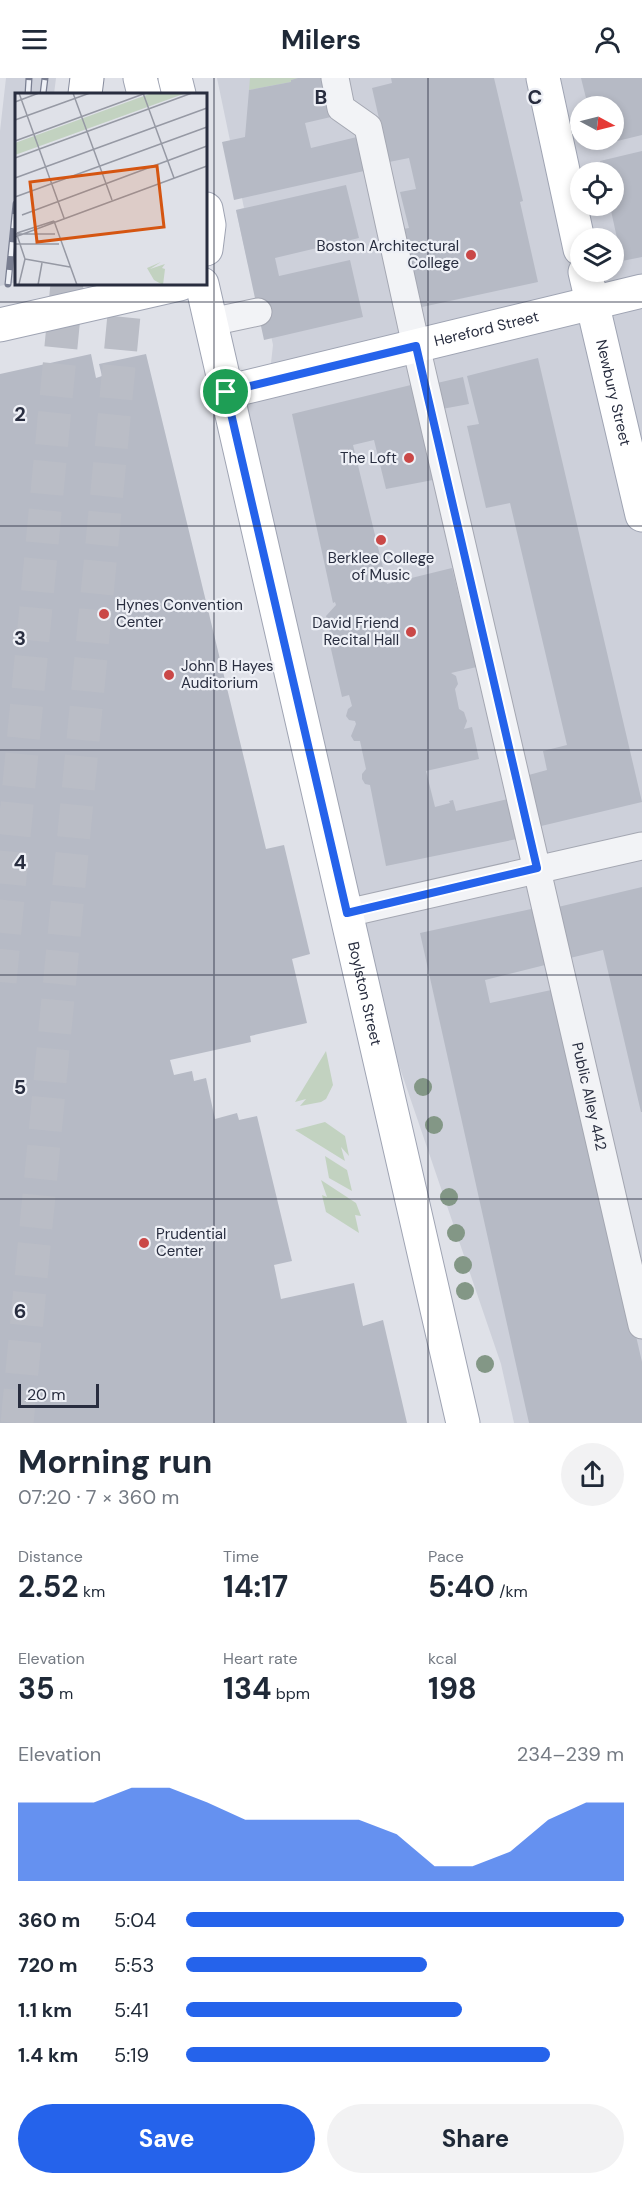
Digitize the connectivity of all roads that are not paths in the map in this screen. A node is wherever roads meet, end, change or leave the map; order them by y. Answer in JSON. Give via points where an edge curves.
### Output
{"nodes":[{"id":1,"x":87,"y":78,"type":"edge"},
{"id":2,"x":140,"y":78,"type":"edge"},
{"id":3,"x":175,"y":78,"type":"edge"},
{"id":4,"x":334,"y":78,"type":"edge"},
{"id":5,"x":543,"y":78,"type":"edge"},
{"id":6,"x":85,"y":93,"type":"edge"},
{"id":7,"x":144,"y":93,"type":"edge"},
{"id":8,"x":178,"y":93,"type":"edge"},
{"id":9,"x":207,"y":214,"type":"edge"},
{"id":10,"x":575,"y":228,"type":"edge"},
{"id":11,"x":207,"y":241,"type":"edge"},
{"id":12,"x":587,"y":282,"type":"edge"},
{"id":13,"x":176,"y":285,"type":"edge"},
{"id":14,"x":202,"y":285,"type":"edge"},
{"id":15,"x":642,"y":291,"type":"edge"},
{"id":16,"x":592,"y":303,"type":"junction"},
{"id":17,"x":258,"y":312,"type":"dead end"},
{"id":18,"x":211,"y":322,"type":"junction"},
{"id":19,"x":0,"y":325,"type":"edge"},
{"id":20,"x":416,"y":346,"type":"junction"},
{"id":21,"x":226,"y":392,"type":"junction"},
{"id":22,"x":642,"y":514,"type":"edge"},
{"id":23,"x":642,"y":846,"type":"edge"},
{"id":24,"x":537,"y":868,"type":"junction"},
{"id":25,"x":347,"y":913,"type":"junction"},
{"id":26,"x":642,"y":1324,"type":"edge"},
{"id":27,"x":463,"y":1423,"type":"edge"}],
"edges":[{"from":1,"to":6,"type":"main road"},
{"from":2,"to":7,"type":"main road"},
{"from":3,"to":8,"type":"main road"},
{"from":4,"to":20,"type":"street","name":"Public Alley 442","via":[[341,108],[368,127]]},
{"from":5,"to":10,"type":"main road"},
{"from":9,"to":11,"type":"main road"},
{"from":12,"to":16,"type":"main road","name":"Newbury Street"},
{"from":13,"to":19,"type":"main road"},
{"from":14,"to":18,"type":"main road","name":"Boylston Street"},
{"from":15,"to":16,"type":"main road","name":"Hereford Street"},
{"from":16,"to":20,"type":"main road","name":"Hereford Street"},
{"from":16,"to":22,"type":"main road","name":"Newbury Street"},
{"from":17,"to":18,"type":"street"},
{"from":18,"to":21,"type":"main road","name":"Boylston Street"},
{"from":20,"to":21,"type":"main road","name":"Hereford Street"},
{"from":20,"to":24,"type":"street","name":"Public Alley 442"},
{"from":21,"to":25,"type":"main road","name":"Boylston Street"},
{"from":23,"to":24,"type":"street"},
{"from":24,"to":25,"type":"street"},
{"from":24,"to":26,"type":"street","name":"Public Alley 442"},
{"from":25,"to":27,"type":"main road","name":"Boylston Street"}]}
